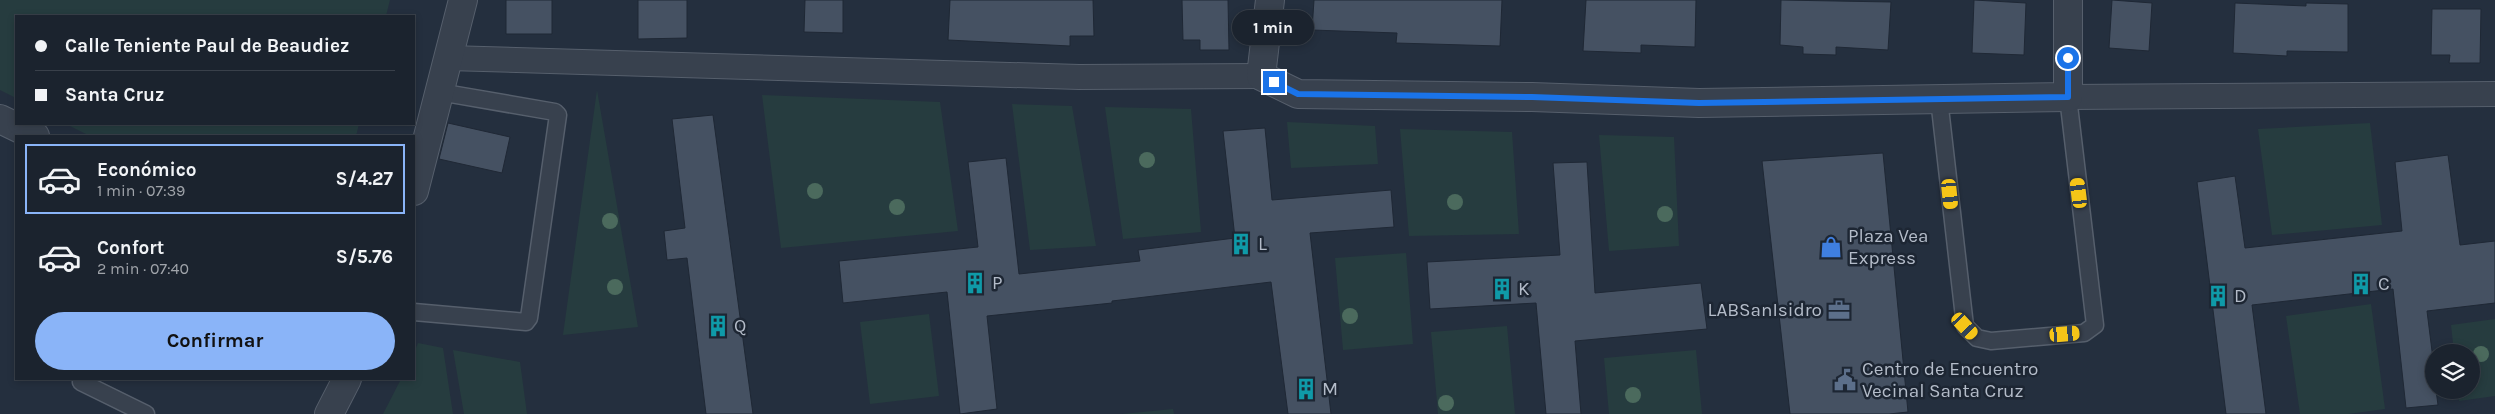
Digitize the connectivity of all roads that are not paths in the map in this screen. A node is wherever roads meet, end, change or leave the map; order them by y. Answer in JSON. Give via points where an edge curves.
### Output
{"nodes":[{"id":1,"x":463,"y":0,"type":"edge"},
{"id":2,"x":1270,"y":0,"type":"edge"},
{"id":3,"x":2068,"y":0,"type":"edge"},
{"id":4,"x":448,"y":58,"type":"junction"},
{"id":5,"x":1261,"y":76,"type":"junction"},
{"id":6,"x":439,"y":92,"type":"junction"},
{"id":7,"x":2495,"y":94,"type":"edge"},
{"id":8,"x":2068,"y":97,"type":"junction"},
{"id":9,"x":1939,"y":99,"type":"junction"},
{"id":10,"x":0,"y":119,"type":"edge"},
{"id":11,"x":33,"y":135,"type":"edge"},
{"id":12,"x":415,"y":187,"type":"edge"},
{"id":13,"x":415,"y":312,"type":"edge"},
{"id":14,"x":346,"y":380,"type":"edge"},
{"id":15,"x":81,"y":382,"type":"dead end"},
{"id":16,"x":146,"y":414,"type":"edge"},
{"id":17,"x":329,"y":414,"type":"edge"}],
"edges":[{"from":1,"to":4,"type":"street"},
{"from":2,"to":5,"type":"street"},
{"from":3,"to":8,"type":"street"},
{"from":4,"to":5,"type":"street","via":[[1079,77]]},
{"from":4,"to":6,"type":"street"},
{"from":5,"to":9,"type":"street","via":[[1298,94],[1699,103]]},
{"from":6,"to":12,"type":"street"},
{"from":6,"to":13,"type":"lane","via":[[558,115],[529,318],[526,322]]},
{"from":7,"to":8,"type":"street"},
{"from":8,"to":9,"type":"street"},
{"from":8,"to":9,"type":"lane","via":[[2095,325],[2084,332],[1991,341],[1977,338],[1965,326]]},
{"from":10,"to":11,"type":"street"},
{"from":14,"to":17,"type":"street"},
{"from":15,"to":16,"type":"lane"}]}
